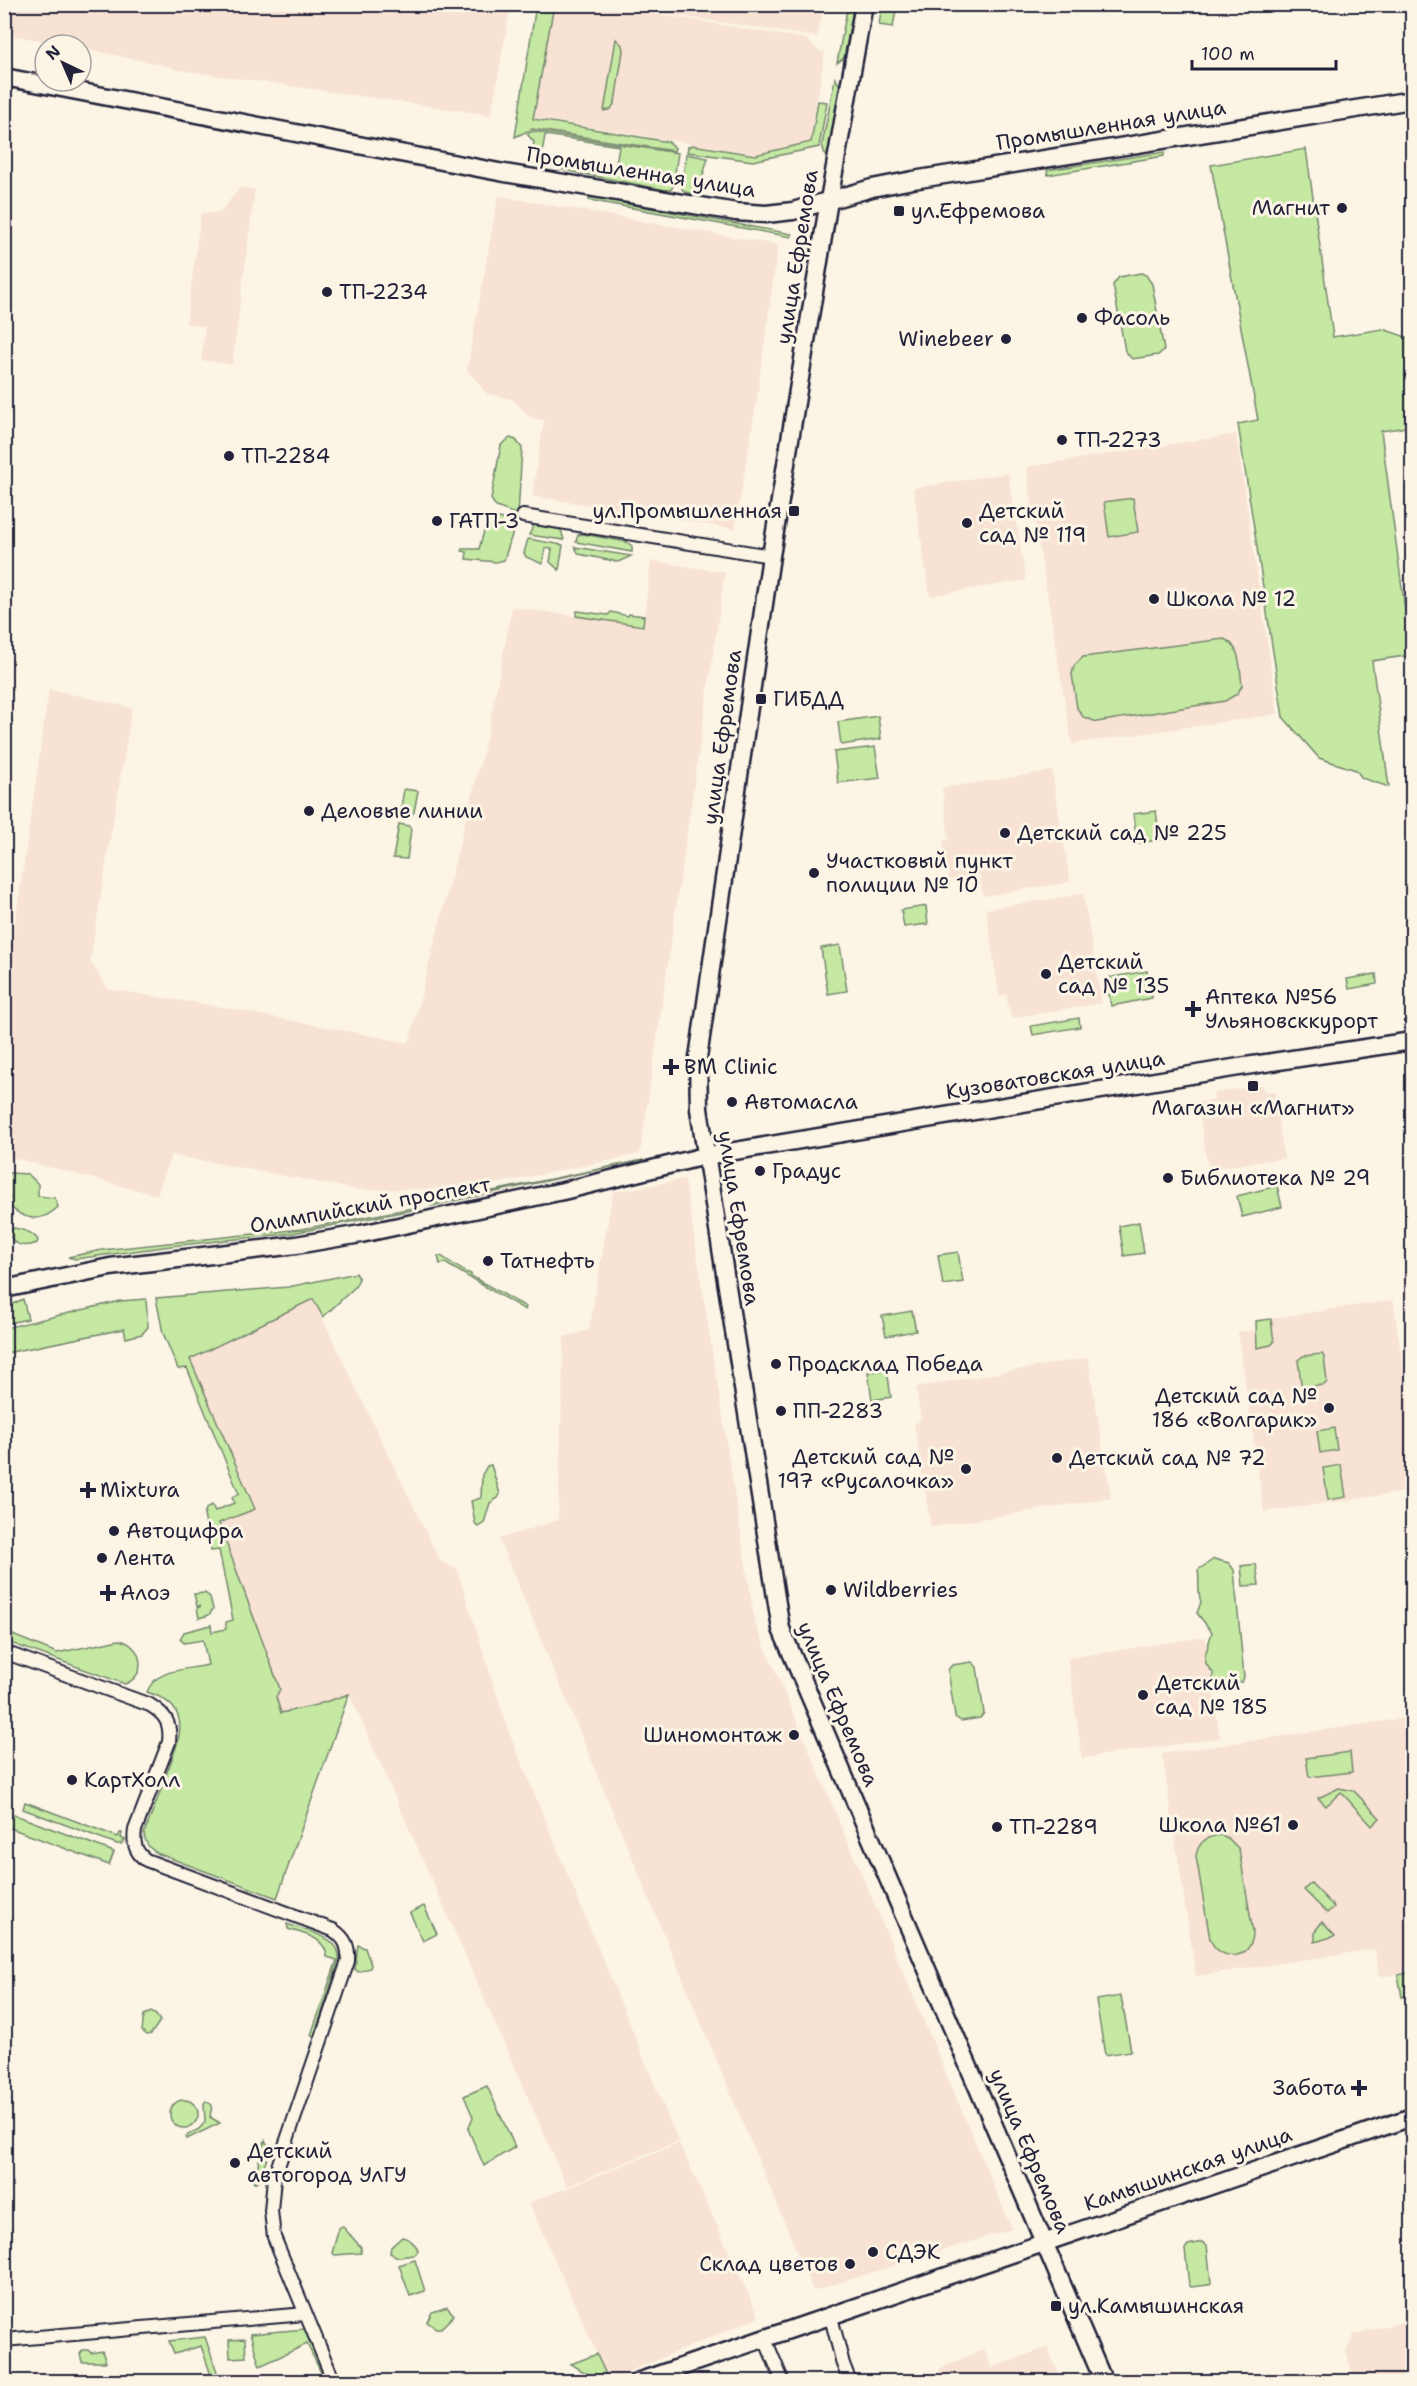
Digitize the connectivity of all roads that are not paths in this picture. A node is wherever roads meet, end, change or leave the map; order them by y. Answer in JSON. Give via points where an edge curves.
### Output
{"nodes":[{"id":1,"x":864,"y":4,"type":"edge"},
{"id":2,"x":4,"y":77,"type":"edge"},
{"id":3,"x":1413,"y":100,"type":"edge"},
{"id":4,"x":829,"y":200,"type":"junction"},
{"id":5,"x":523,"y":516,"type":"dead end"},
{"id":6,"x":771,"y":556,"type":"junction"},
{"id":7,"x":1413,"y":1041,"type":"edge"},
{"id":8,"x":705,"y":1156,"type":"junction"},
{"id":9,"x":4,"y":1289,"type":"edge"},
{"id":10,"x":4,"y":1652,"type":"edge"},
{"id":11,"x":1413,"y":2117,"type":"edge"},
{"id":12,"x":1045,"y":2243,"type":"junction"},
{"id":13,"x":305,"y":2314,"type":"junction"},
{"id":14,"x":831,"y":2317,"type":"junction"},
{"id":15,"x":765,"y":2338,"type":"junction"},
{"id":16,"x":4,"y":2340,"type":"edge"},
{"id":17,"x":334,"y":2382,"type":"edge"},
{"id":18,"x":637,"y":2382,"type":"edge"},
{"id":19,"x":783,"y":2382,"type":"edge"},
{"id":20,"x":850,"y":2382,"type":"edge"},
{"id":21,"x":1104,"y":2382,"type":"edge"}],
"edges":[{"from":1,"to":4,"type":"street","name":"улица Ефремова"},
{"from":2,"to":4,"type":"street","name":"Промышленная улица","via":[[499,172],[736,212],[793,211]]},
{"from":3,"to":4,"type":"street","name":"Промышленная улица","via":[[913,180]]},
{"from":4,"to":6,"type":"street","name":"улица Ефремова"},
{"from":5,"to":6,"type":"street"},
{"from":6,"to":8,"type":"street","name":"улица Ефремова","via":[[698,1058]]},
{"from":7,"to":8,"type":"street","name":"Кузоватовская улица"},
{"from":8,"to":9,"type":"street","name":"Олимпийский проспект","via":[[361,1234],[110,1267]]},
{"from":8,"to":12,"type":"street","name":"улица Ефремова","via":[[781,1629]]},
{"from":10,"to":13,"type":"street","via":[[150,1705],[168,1719],[169,1742],[135,1830],[139,1854],[146,1860],[333,1930],[346,1943],[348,1961],[274,2178],[274,2237]]},
{"from":11,"to":12,"type":"street","name":"Камышинская улица"},
{"from":12,"to":14,"type":"street","name":"Камышинская улица"},
{"from":12,"to":21,"type":"street","name":"улица Ефремова"},
{"from":13,"to":16,"type":"street"},
{"from":13,"to":17,"type":"street"},
{"from":14,"to":15,"type":"street","name":"Камышинская улица"},
{"from":14,"to":20,"type":"street"},
{"from":15,"to":18,"type":"street","name":"Камышинская улица"},
{"from":15,"to":19,"type":"street"}]}
